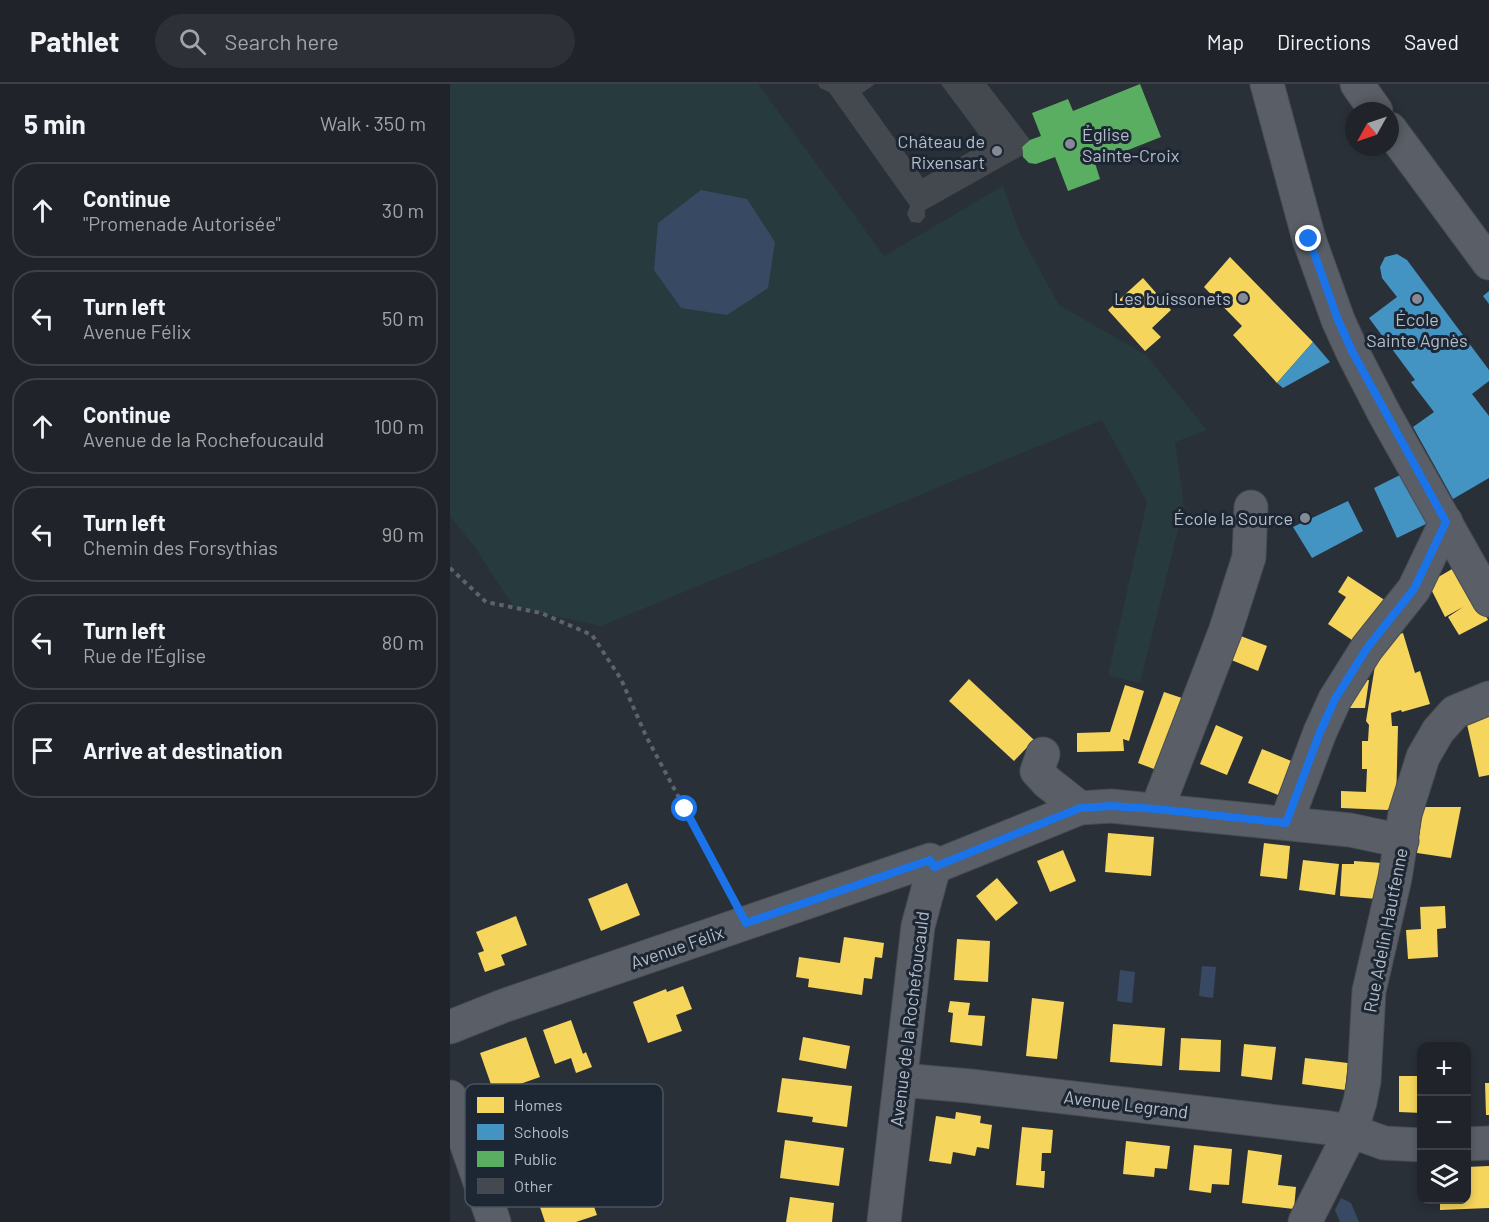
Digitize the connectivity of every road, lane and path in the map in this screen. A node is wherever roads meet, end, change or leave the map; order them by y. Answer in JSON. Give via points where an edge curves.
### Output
{"nodes":[{"id":1,"x":1267,"y":84,"type":"edge"},
{"id":2,"x":1357,"y":84,"type":"edge"},
{"id":3,"x":1370,"y":102,"type":"edge"},
{"id":4,"x":1399,"y":140,"type":"edge"},
{"id":5,"x":1479,"y":233,"type":"edge"},
{"id":6,"x":1489,"y":263,"type":"edge"},
{"id":7,"x":1251,"y":507,"type":"dead end"},
{"id":8,"x":1446,"y":522,"type":"junction"},
{"id":9,"x":450,"y":568,"type":"edge"},
{"id":10,"x":1489,"y":600,"type":"edge"},
{"id":11,"x":1489,"y":698,"type":"edge"},
{"id":12,"x":1042,"y":754,"type":"dead end"},
{"id":13,"x":1080,"y":808,"type":"junction"},
{"id":14,"x":1157,"y":809,"type":"junction"},
{"id":15,"x":1286,"y":823,"type":"junction"},
{"id":16,"x":1402,"y":841,"type":"junction"},
{"id":17,"x":934,"y":867,"type":"junction"},
{"id":18,"x":746,"y":923,"type":"junction"},
{"id":19,"x":450,"y":1027,"type":"edge"},
{"id":20,"x":901,"y":1080,"type":"junction"},
{"id":21,"x":450,"y":1098,"type":"edge"},
{"id":22,"x":1351,"y":1131,"type":"junction"},
{"id":23,"x":465,"y":1140,"type":"edge"},
{"id":24,"x":1489,"y":1143,"type":"edge"},
{"id":25,"x":1471,"y":1144,"type":"edge"},
{"id":26,"x":1417,"y":1145,"type":"edge"},
{"id":27,"x":489,"y":1207,"type":"edge"},
{"id":28,"x":494,"y":1222,"type":"edge"},
{"id":29,"x":884,"y":1222,"type":"edge"},
{"id":30,"x":1305,"y":1222,"type":"edge"}],
"edges":[{"from":1,"to":8,"type":"street","via":[[1309,239],[1338,320],[1385,415]]},
{"from":2,"to":3,"type":"street"},
{"from":4,"to":5,"type":"street"},
{"from":5,"to":6,"type":"street"},
{"from":7,"to":14,"type":"street","via":[[1249,557],[1225,632]]},
{"from":8,"to":10,"type":"street"},
{"from":8,"to":15,"type":"street","via":[[1414,589],[1367,648],[1335,699]]},
{"from":9,"to":18,"type":"path","via":[[486,602],[541,613],[592,635],[621,679],[646,736]]},
{"from":11,"to":16,"type":"street","name":"Rue Adelin Hautfenne","via":[[1455,712],[1438,731],[1423,757],[1405,814]]},
{"from":12,"to":13,"type":"street","via":[[1037,771]]},
{"from":13,"to":14,"type":"street"},
{"from":13,"to":17,"type":"street"},
{"from":14,"to":15,"type":"street"},
{"from":15,"to":16,"type":"street"},
{"from":16,"to":22,"type":"street","name":"Rue Adelin Hautfenne","via":[[1369,991],[1364,1081]]},
{"from":17,"to":18,"type":"street","name":"Avenue Félix","via":[[930,860]]},
{"from":17,"to":20,"type":"street","name":"Avenue de la Rochefoucauld","via":[[918,926]]},
{"from":18,"to":19,"type":"street","name":"Avenue Félix"},
{"from":20,"to":22,"type":"street","name":"Avenue Legrand"},
{"from":20,"to":29,"type":"street","name":"Avenue de la Rochefoucauld"},
{"from":21,"to":23,"type":"street"},
{"from":22,"to":26,"type":"street","name":"Avenue Legrand","via":[[1384,1143]]},
{"from":22,"to":30,"type":"street","name":"Rue Adelin Hautfenne"},
{"from":24,"to":25,"type":"street"},
{"from":27,"to":28,"type":"street"}]}
